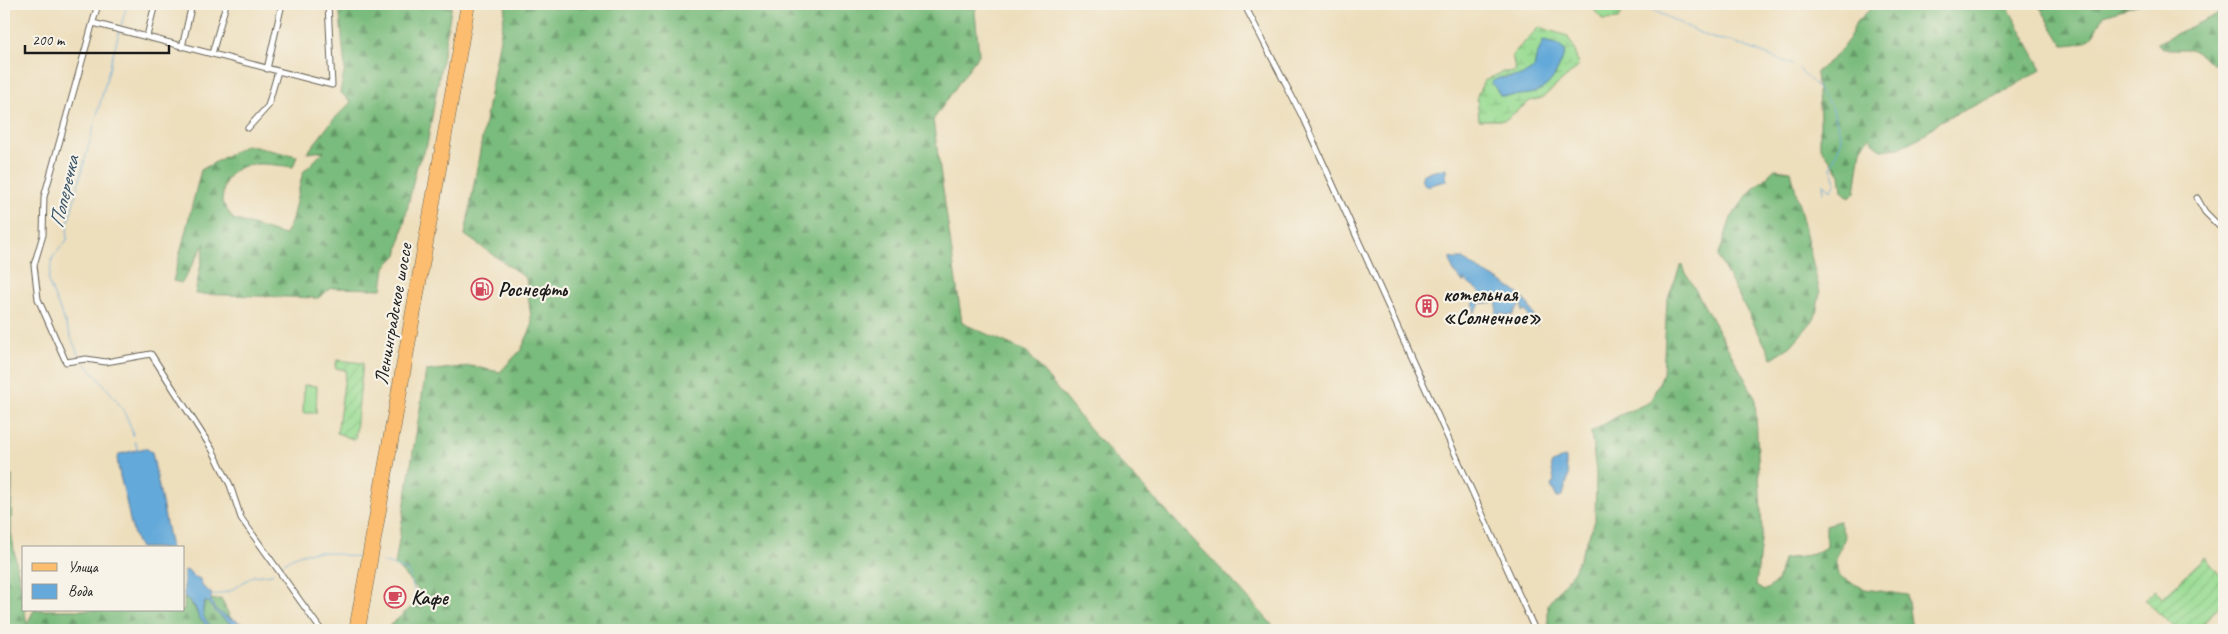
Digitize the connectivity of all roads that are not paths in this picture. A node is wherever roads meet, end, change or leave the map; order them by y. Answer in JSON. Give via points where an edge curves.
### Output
{"nodes":[{"id":1,"x":98,"y":4,"type":"edge"},
{"id":2,"x":155,"y":4,"type":"edge"},
{"id":3,"x":192,"y":4,"type":"edge"},
{"id":4,"x":226,"y":4,"type":"edge"},
{"id":5,"x":282,"y":4,"type":"edge"},
{"id":6,"x":328,"y":4,"type":"edge"},
{"id":7,"x":465,"y":4,"type":"edge"},
{"id":8,"x":471,"y":4,"type":"edge"},
{"id":9,"x":1244,"y":4,"type":"edge"},
{"id":10,"x":93,"y":23,"type":"junction"},
{"id":11,"x":147,"y":36,"type":"junction"},
{"id":12,"x":182,"y":47,"type":"junction"},
{"id":13,"x":212,"y":54,"type":"junction"},
{"id":14,"x":267,"y":70,"type":"junction"},
{"id":15,"x":278,"y":71,"type":"junction"},
{"id":16,"x":248,"y":128,"type":"dead end"},
{"id":17,"x":2197,"y":198,"type":"dead end"},
{"id":18,"x":2224,"y":231,"type":"edge"},
{"id":19,"x":2224,"y":625,"type":"edge"},
{"id":20,"x":321,"y":630,"type":"edge"},
{"id":21,"x":353,"y":630,"type":"edge"},
{"id":22,"x":361,"y":630,"type":"edge"},
{"id":23,"x":1535,"y":630,"type":"edge"},
{"id":24,"x":2220,"y":630,"type":"edge"}],
"edges":[{"from":1,"to":10,"type":"street"},
{"from":2,"to":11,"type":"street"},
{"from":3,"to":12,"type":"street"},
{"from":4,"to":13,"type":"street"},
{"from":5,"to":14,"type":"street"},
{"from":6,"to":15,"type":"street","via":[[332,85]]},
{"from":7,"to":21,"type":"highway","name":"Ленинградское шоссе"},
{"from":8,"to":22,"type":"highway","name":"Ленинградское шоссе"},
{"from":9,"to":23,"type":"street","via":[[1301,114]]},
{"from":10,"to":11,"type":"street"},
{"from":10,"to":20,"type":"street","via":[[44,197],[43,235],[34,265],[38,299],[66,362],[86,359],[106,362],[151,354],[212,449],[230,485],[241,518]]},
{"from":11,"to":12,"type":"street"},
{"from":12,"to":13,"type":"street"},
{"from":13,"to":14,"type":"street"},
{"from":14,"to":15,"type":"street"},
{"from":15,"to":16,"type":"street","via":[[268,106]]},
{"from":17,"to":18,"type":"street","via":[[2205,212]]},
{"from":19,"to":24,"type":"main road"}]}
